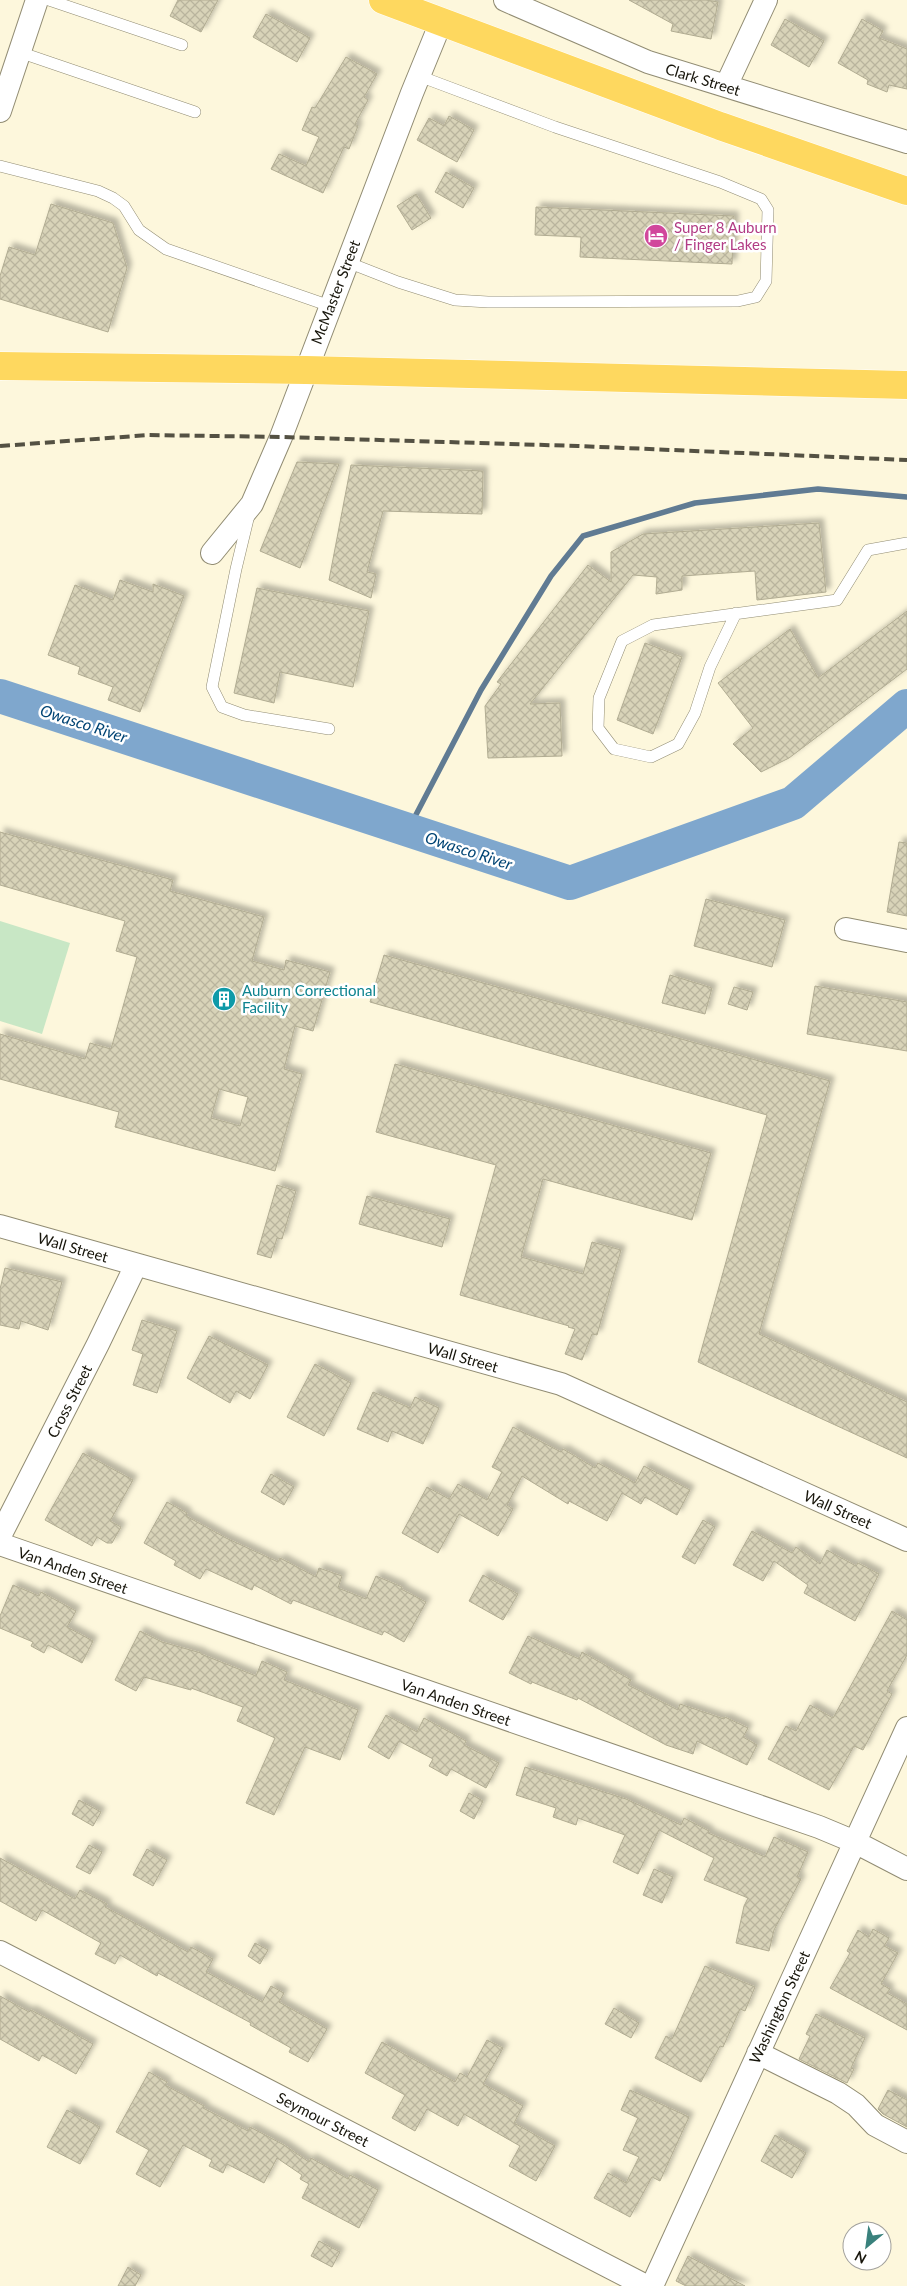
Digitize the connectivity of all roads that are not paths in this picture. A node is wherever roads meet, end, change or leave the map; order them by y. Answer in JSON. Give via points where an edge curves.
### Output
{"nodes":[{"id":1,"x":37,"y":0,"type":"edge"},
{"id":2,"x":49,"y":0,"type":"edge"},
{"id":3,"x":383,"y":0,"type":"edge"},
{"id":4,"x":504,"y":0,"type":"edge"},
{"id":5,"x":766,"y":0,"type":"edge"},
{"id":6,"x":441,"y":22,"type":"junction"},
{"id":7,"x":182,"y":45,"type":"dead end"},
{"id":8,"x":19,"y":52,"type":"junction"},
{"id":9,"x":419,"y":76,"type":"junction"},
{"id":10,"x":726,"y":86,"type":"junction"},
{"id":11,"x":0,"y":111,"type":"edge"},
{"id":12,"x":195,"y":112,"type":"dead end"},
{"id":13,"x":907,"y":142,"type":"edge"},
{"id":14,"x":0,"y":166,"type":"edge"},
{"id":15,"x":907,"y":191,"type":"edge"},
{"id":16,"x":347,"y":262,"type":"junction"},
{"id":17,"x":330,"y":306,"type":"junction"},
{"id":18,"x":0,"y":366,"type":"edge"},
{"id":19,"x":907,"y":368,"type":"edge"},
{"id":20,"x":306,"y":370,"type":"junction"},
{"id":21,"x":859,"y":382,"type":"junction"},
{"id":22,"x":907,"y":385,"type":"edge"},
{"id":23,"x":252,"y":504,"type":"junction"},
{"id":24,"x":907,"y":543,"type":"edge"},
{"id":25,"x":212,"y":552,"type":"dead end"},
{"id":26,"x":736,"y":613,"type":"junction"},
{"id":27,"x":329,"y":729,"type":"dead end"},
{"id":28,"x":846,"y":929,"type":"dead end"},
{"id":29,"x":907,"y":941,"type":"edge"},
{"id":30,"x":0,"y":1226,"type":"edge"},
{"id":31,"x":136,"y":1265,"type":"junction"},
{"id":32,"x":0,"y":1536,"type":"edge"},
{"id":33,"x":907,"y":1540,"type":"edge"},
{"id":34,"x":0,"y":1544,"type":"edge"},
{"id":35,"x":907,"y":1728,"type":"edge"},
{"id":36,"x":855,"y":1842,"type":"junction"},
{"id":37,"x":907,"y":1869,"type":"edge"},
{"id":38,"x":0,"y":1952,"type":"edge"},
{"id":39,"x":758,"y":2054,"type":"junction"},
{"id":40,"x":907,"y":2142,"type":"edge"},
{"id":41,"x":646,"y":2286,"type":"edge"},
{"id":42,"x":652,"y":2286,"type":"edge"}],
"edges":[{"from":1,"to":8,"type":"street"},
{"from":2,"to":7,"type":"lane"},
{"from":3,"to":6,"type":"highway"},
{"from":4,"to":10,"type":"street","name":"Clark Street","via":[[648,62]]},
{"from":5,"to":10,"type":"street"},
{"from":6,"to":9,"type":"street","name":"McMaster Street"},
{"from":6,"to":15,"type":"highway","via":[[713,124]]},
{"from":8,"to":11,"type":"street"},
{"from":8,"to":12,"type":"lane"},
{"from":9,"to":16,"type":"street","name":"McMaster Street"},
{"from":9,"to":16,"type":"lane","via":[[760,199],[768,210],[766,281],[756,297],[738,301],[488,302],[455,300]]},
{"from":10,"to":13,"type":"street","name":"Clark Street"},
{"from":14,"to":17,"type":"lane","via":[[98,191],[124,206],[139,230],[166,249]]},
{"from":16,"to":17,"type":"street","name":"McMaster Street"},
{"from":17,"to":20,"type":"street","name":"McMaster Street"},
{"from":18,"to":20,"type":"highway"},
{"from":19,"to":21,"type":"highway"},
{"from":20,"to":21,"type":"highway"},
{"from":20,"to":23,"type":"street","name":"McMaster Street"},
{"from":21,"to":22,"type":"highway"},
{"from":23,"to":25,"type":"street","name":"McMaster Street"},
{"from":23,"to":27,"type":"lane","via":[[212,688],[222,707],[244,715]]},
{"from":24,"to":26,"type":"lane","via":[[868,550],[837,600]]},
{"from":26,"to":26,"type":"lane","via":[[653,625],[622,641],[599,698],[598,728],[614,749],[651,757],[678,744],[695,713],[710,667]]},
{"from":28,"to":29,"type":"street"},
{"from":30,"to":31,"type":"street","name":"Wall Street"},
{"from":31,"to":32,"type":"street","name":"Cross Street"},
{"from":31,"to":33,"type":"street","name":"Wall Street","via":[[560,1384]]},
{"from":34,"to":36,"type":"street","name":"Van Anden Street"},
{"from":35,"to":36,"type":"street","name":"Washington Street"},
{"from":36,"to":37,"type":"street","name":"Van Anden Street"},
{"from":36,"to":39,"type":"street","name":"Washington Street"},
{"from":38,"to":41,"type":"street","name":"Seymour Street"},
{"from":39,"to":40,"type":"street","via":[[838,2093],[856,2105],[875,2125]]},
{"from":39,"to":42,"type":"street","name":"Washington Street"}]}
